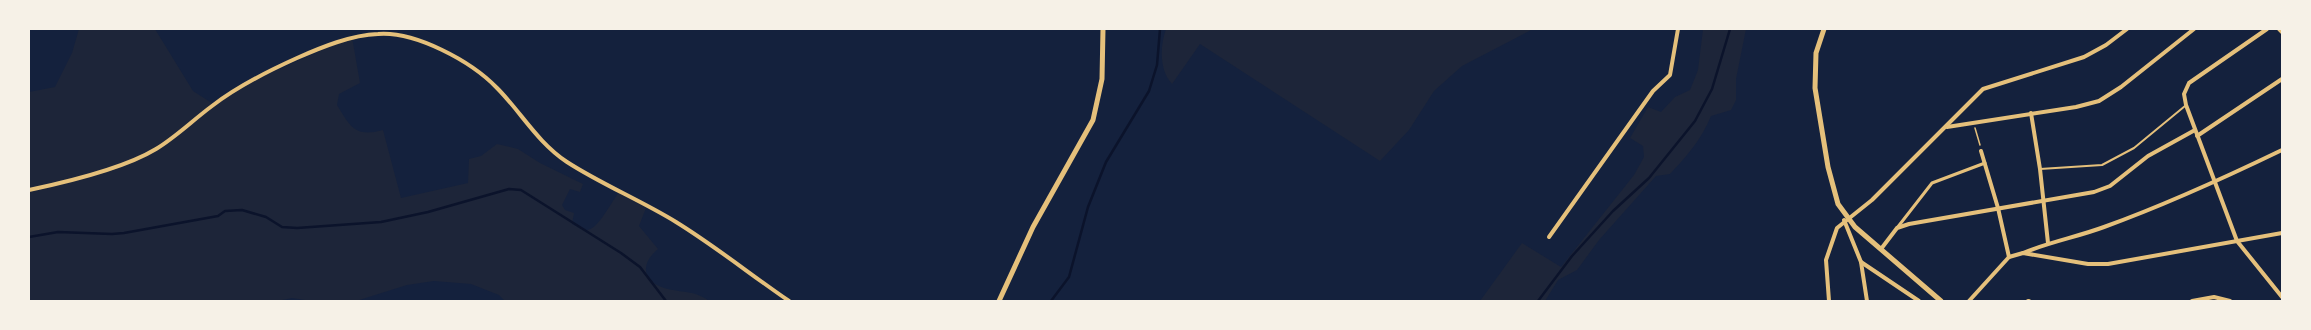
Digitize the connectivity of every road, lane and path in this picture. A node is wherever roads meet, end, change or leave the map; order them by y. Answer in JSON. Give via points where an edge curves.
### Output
{"nodes":[{"id":1,"x":373,"y":29,"type":"edge"},
{"id":2,"x":1103,"y":29,"type":"edge"},
{"id":3,"x":1678,"y":29,"type":"edge"},
{"id":4,"x":1824,"y":29,"type":"edge"},
{"id":5,"x":2127,"y":29,"type":"edge"},
{"id":6,"x":2194,"y":29,"type":"edge"},
{"id":7,"x":2267,"y":29,"type":"edge"},
{"id":8,"x":2280,"y":29,"type":"edge"},
{"id":9,"x":2282,"y":32,"type":"edge"},
{"id":10,"x":376,"y":34,"type":"junction"},
{"id":11,"x":2282,"y":79,"type":"edge"},
{"id":12,"x":2186,"y":105,"type":"junction"},
{"id":13,"x":2031,"y":113,"type":"junction"},
{"id":14,"x":1973,"y":122,"type":"junction"},
{"id":15,"x":1946,"y":127,"type":"junction"},
{"id":16,"x":2195,"y":130,"type":"junction"},
{"id":17,"x":2198,"y":136,"type":"junction"},
{"id":18,"x":2282,"y":150,"type":"edge"},
{"id":19,"x":1981,"y":151,"type":"joint"},
{"id":20,"x":1984,"y":163,"type":"junction"},
{"id":21,"x":2040,"y":169,"type":"junction"},
{"id":22,"x":2216,"y":182,"type":"junction"},
{"id":23,"x":29,"y":190,"type":"edge"},
{"id":24,"x":2044,"y":200,"type":"junction"},
{"id":25,"x":1998,"y":208,"type":"junction"},
{"id":26,"x":1846,"y":219,"type":"junction"},
{"id":27,"x":1897,"y":228,"type":"junction"},
{"id":28,"x":2282,"y":233,"type":"edge"},
{"id":29,"x":1549,"y":238,"type":"dead end"},
{"id":30,"x":2237,"y":241,"type":"junction"},
{"id":31,"x":2048,"y":243,"type":"junction"},
{"id":32,"x":1881,"y":249,"type":"junction"},
{"id":33,"x":2023,"y":253,"type":"junction"},
{"id":34,"x":2009,"y":257,"type":"junction"},
{"id":35,"x":1861,"y":262,"type":"junction"},
{"id":36,"x":2282,"y":297,"type":"edge"},
{"id":37,"x":2219,"y":299,"type":"edge"},
{"id":38,"x":788,"y":301,"type":"edge"},
{"id":39,"x":1000,"y":301,"type":"edge"},
{"id":40,"x":1829,"y":301,"type":"edge"},
{"id":41,"x":1866,"y":301,"type":"edge"},
{"id":42,"x":1919,"y":301,"type":"edge"},
{"id":43,"x":1941,"y":301,"type":"edge"},
{"id":44,"x":1969,"y":301,"type":"edge"},
{"id":45,"x":2192,"y":301,"type":"edge"},
{"id":46,"x":2230,"y":301,"type":"edge"}],
"edges":[{"from":1,"to":10,"type":"street"},
{"from":2,"to":39,"type":"street","via":[[1102,79],[1093,120],[1033,227]]},
{"from":3,"to":29,"type":"street","via":[[1670,74],[1653,91]]},
{"from":4,"to":26,"type":"street","via":[[1815,65],[1816,100],[1835,197]]},
{"from":5,"to":15,"type":"street","via":[[2084,57],[1986,87]]},
{"from":6,"to":13,"type":"street","via":[[2099,102]]},
{"from":7,"to":12,"type":"street","via":[[2189,83],[2184,94]]},
{"from":8,"to":9,"type":"street"},
{"from":10,"to":23,"type":"street","via":[[355,37],[320,49],[264,74],[213,105],[167,142],[141,157]]},
{"from":10,"to":38,"type":"street","via":[[396,35],[422,42],[468,63],[497,88],[530,129],[555,153],[705,240]]},
{"from":11,"to":17,"type":"street"},
{"from":12,"to":16,"type":"street"},
{"from":12,"to":21,"type":"lane","via":[[2134,148],[2107,163],[2094,167]]},
{"from":13,"to":14,"type":"street"},
{"from":13,"to":21,"type":"street"},
{"from":14,"to":15,"type":"street"},
{"from":14,"to":19,"type":"path"},
{"from":15,"to":26,"type":"street","via":[[1872,200]]},
{"from":16,"to":17,"type":"street"},
{"from":16,"to":24,"type":"street","via":[[2148,156],[2103,190]]},
{"from":17,"to":22,"type":"street"},
{"from":18,"to":22,"type":"street"},
{"from":19,"to":20,"type":"street"},
{"from":20,"to":25,"type":"street"},
{"from":20,"to":27,"type":"street","via":[[1932,183]]},
{"from":21,"to":24,"type":"street"},
{"from":22,"to":30,"type":"street"},
{"from":22,"to":31,"type":"street","via":[[2103,227]]},
{"from":24,"to":25,"type":"street"},
{"from":24,"to":31,"type":"street"},
{"from":25,"to":27,"type":"street"},
{"from":25,"to":34,"type":"street"},
{"from":26,"to":32,"type":"street"},
{"from":26,"to":35,"type":"street"},
{"from":26,"to":40,"type":"street","via":[[1834,234],[1826,260]]},
{"from":27,"to":32,"type":"street"},
{"from":28,"to":30,"type":"street"},
{"from":30,"to":33,"type":"street","via":[[2108,264],[2067,261]]},
{"from":30,"to":36,"type":"street"},
{"from":31,"to":33,"type":"street"},
{"from":32,"to":43,"type":"street"},
{"from":33,"to":34,"type":"street"},
{"from":34,"to":44,"type":"street"},
{"from":35,"to":41,"type":"street"},
{"from":35,"to":42,"type":"street"},
{"from":37,"to":45,"type":"street"},
{"from":37,"to":46,"type":"street"}]}
